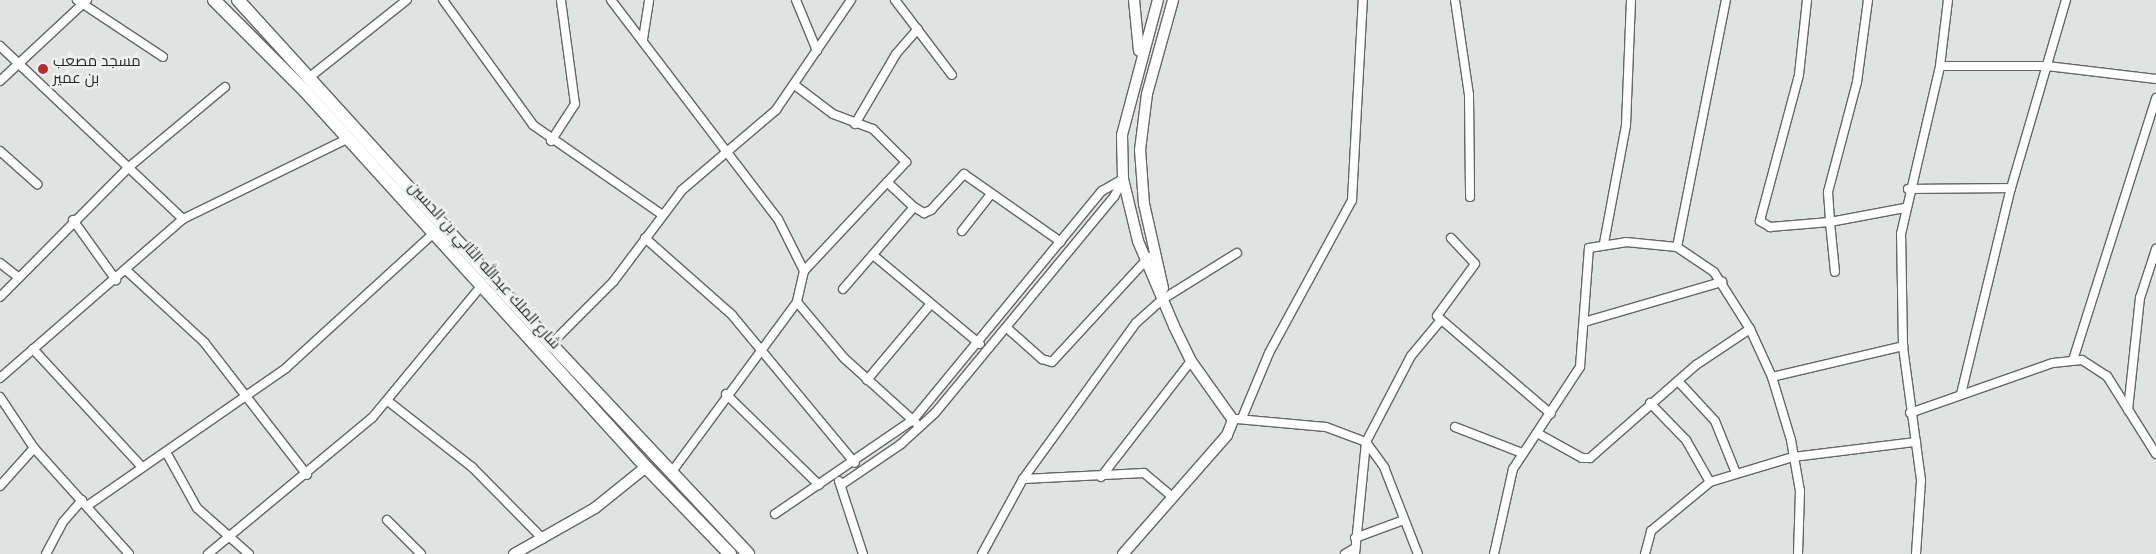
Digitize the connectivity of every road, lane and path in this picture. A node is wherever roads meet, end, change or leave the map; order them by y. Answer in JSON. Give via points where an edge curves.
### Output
{"nodes":[{"id":1,"x":214,"y":0,"type":"edge"},
{"id":2,"x":238,"y":0,"type":"edge"},
{"id":3,"x":407,"y":0,"type":"edge"},
{"id":4,"x":443,"y":0,"type":"edge"},
{"id":5,"x":561,"y":0,"type":"edge"},
{"id":6,"x":611,"y":0,"type":"edge"},
{"id":7,"x":648,"y":0,"type":"edge"},
{"id":8,"x":796,"y":0,"type":"edge"},
{"id":9,"x":851,"y":0,"type":"edge"},
{"id":10,"x":895,"y":0,"type":"edge"},
{"id":11,"x":1134,"y":0,"type":"edge"},
{"id":12,"x":1158,"y":0,"type":"edge"},
{"id":13,"x":1173,"y":0,"type":"edge"},
{"id":14,"x":1363,"y":0,"type":"edge"},
{"id":15,"x":1455,"y":0,"type":"edge"},
{"id":16,"x":1631,"y":0,"type":"edge"},
{"id":17,"x":1726,"y":0,"type":"edge"},
{"id":18,"x":1807,"y":0,"type":"edge"},
{"id":19,"x":1868,"y":0,"type":"edge"},
{"id":20,"x":1948,"y":0,"type":"edge"},
{"id":21,"x":2066,"y":0,"type":"edge"},
{"id":22,"x":83,"y":2,"type":"edge"},
{"id":23,"x":918,"y":29,"type":"junction"},
{"id":24,"x":643,"y":39,"type":"junction"},
{"id":25,"x":0,"y":46,"type":"edge"},
{"id":26,"x":817,"y":51,"type":"junction"},
{"id":27,"x":163,"y":57,"type":"dead end"},
{"id":28,"x":20,"y":64,"type":"junction"},
{"id":29,"x":1139,"y":64,"type":"junction"},
{"id":30,"x":1940,"y":66,"type":"junction"},
{"id":31,"x":2047,"y":66,"type":"junction"},
{"id":32,"x":952,"y":75,"type":"dead end"},
{"id":33,"x":312,"y":76,"type":"junction"},
{"id":34,"x":2156,"y":78,"type":"edge"},
{"id":35,"x":0,"y":81,"type":"edge"},
{"id":36,"x":796,"y":86,"type":"junction"},
{"id":37,"x":225,"y":87,"type":"dead end"},
{"id":38,"x":2156,"y":98,"type":"edge"},
{"id":39,"x":855,"y":124,"type":"junction"},
{"id":40,"x":349,"y":138,"type":"junction"},
{"id":41,"x":551,"y":141,"type":"junction"},
{"id":42,"x":0,"y":150,"type":"edge"},
{"id":43,"x":727,"y":153,"type":"junction"},
{"id":44,"x":372,"y":155,"type":"junction"},
{"id":45,"x":129,"y":167,"type":"junction"},
{"id":46,"x":1140,"y":175,"type":"junction"},
{"id":47,"x":1123,"y":179,"type":"junction"},
{"id":48,"x":887,"y":182,"type":"junction"},
{"id":49,"x":396,"y":183,"type":"junction"},
{"id":50,"x":37,"y":184,"type":"dead end"},
{"id":51,"x":2011,"y":188,"type":"junction"},
{"id":52,"x":1908,"y":190,"type":"junction"},
{"id":53,"x":991,"y":194,"type":"junction"},
{"id":54,"x":1470,"y":197,"type":"dead end"},
{"id":55,"x":914,"y":207,"type":"junction"},
{"id":56,"x":1905,"y":208,"type":"junction"},
{"id":57,"x":661,"y":214,"type":"junction"},
{"id":58,"x":183,"y":219,"type":"junction"},
{"id":59,"x":73,"y":220,"type":"junction"},
{"id":60,"x":1830,"y":222,"type":"junction"},
{"id":61,"x":962,"y":232,"type":"dead end"},
{"id":62,"x":434,"y":233,"type":"junction"},
{"id":63,"x":644,"y":238,"type":"junction"},
{"id":64,"x":1452,"y":238,"type":"dead end"},
{"id":65,"x":1061,"y":242,"type":"junction"},
{"id":66,"x":1604,"y":243,"type":"junction"},
{"id":67,"x":1677,"y":248,"type":"junction"},
{"id":68,"x":2156,"y":249,"type":"edge"},
{"id":69,"x":1237,"y":253,"type":"dead end"},
{"id":70,"x":1155,"y":254,"type":"junction"},
{"id":71,"x":872,"y":255,"type":"junction"},
{"id":72,"x":1144,"y":260,"type":"junction"},
{"id":73,"x":0,"y":263,"type":"edge"},
{"id":74,"x":128,"y":271,"type":"junction"},
{"id":75,"x":804,"y":271,"type":"junction"},
{"id":76,"x":1835,"y":272,"type":"dead end"},
{"id":77,"x":18,"y":278,"type":"junction"},
{"id":78,"x":116,"y":280,"type":"junction"},
{"id":79,"x":1722,"y":282,"type":"junction"},
{"id":80,"x":482,"y":286,"type":"junction"},
{"id":81,"x":843,"y":288,"type":"dead end"},
{"id":82,"x":0,"y":297,"type":"edge"},
{"id":83,"x":1164,"y":299,"type":"junction"},
{"id":84,"x":797,"y":302,"type":"junction"},
{"id":85,"x":930,"y":305,"type":"junction"},
{"id":86,"x":1441,"y":320,"type":"junction"},
{"id":87,"x":1584,"y":322,"type":"junction"},
{"id":88,"x":1006,"y":328,"type":"junction"},
{"id":89,"x":1750,"y":329,"type":"junction"},
{"id":90,"x":551,"y":344,"type":"junction"},
{"id":91,"x":980,"y":344,"type":"junction"},
{"id":92,"x":1903,"y":346,"type":"junction"},
{"id":93,"x":760,"y":348,"type":"junction"},
{"id":94,"x":33,"y":350,"type":"junction"},
{"id":95,"x":2073,"y":360,"type":"junction"},
{"id":96,"x":1192,"y":361,"type":"junction"},
{"id":97,"x":0,"y":378,"type":"edge"},
{"id":98,"x":1772,"y":378,"type":"junction"},
{"id":99,"x":867,"y":380,"type":"junction"},
{"id":100,"x":1678,"y":381,"type":"junction"},
{"id":101,"x":726,"y":394,"type":"junction"},
{"id":102,"x":1961,"y":394,"type":"junction"},
{"id":103,"x":0,"y":397,"type":"edge"},
{"id":104,"x":244,"y":398,"type":"junction"},
{"id":105,"x":388,"y":401,"type":"junction"},
{"id":106,"x":1650,"y":403,"type":"junction"},
{"id":107,"x":2128,"y":410,"type":"junction"},
{"id":108,"x":1910,"y":413,"type":"junction"},
{"id":109,"x":1551,"y":414,"type":"junction"},
{"id":110,"x":1237,"y":419,"type":"junction"},
{"id":111,"x":913,"y":420,"type":"junction"},
{"id":112,"x":921,"y":427,"type":"junction"},
{"id":113,"x":1455,"y":427,"type":"dead end"},
{"id":114,"x":1537,"y":433,"type":"junction"},
{"id":115,"x":1366,"y":442,"type":"junction"},
{"id":116,"x":1916,"y":442,"type":"junction"},
{"id":117,"x":34,"y":448,"type":"junction"},
{"id":118,"x":166,"y":452,"type":"junction"},
{"id":119,"x":1522,"y":453,"type":"junction"},
{"id":120,"x":2156,"y":454,"type":"edge"},
{"id":121,"x":1793,"y":457,"type":"junction"},
{"id":122,"x":855,"y":463,"type":"junction"},
{"id":123,"x":142,"y":467,"type":"junction"},
{"id":124,"x":646,"y":467,"type":"junction"},
{"id":125,"x":671,"y":473,"type":"junction"},
{"id":126,"x":1736,"y":473,"type":"junction"},
{"id":127,"x":837,"y":474,"type":"junction"},
{"id":128,"x":307,"y":475,"type":"junction"},
{"id":129,"x":1101,"y":477,"type":"junction"},
{"id":130,"x":1023,"y":478,"type":"junction"},
{"id":131,"x":1710,"y":482,"type":"junction"},
{"id":132,"x":841,"y":484,"type":"junction"},
{"id":133,"x":819,"y":485,"type":"junction"},
{"id":134,"x":0,"y":486,"type":"edge"},
{"id":135,"x":1171,"y":496,"type":"junction"},
{"id":136,"x":84,"y":503,"type":"junction"},
{"id":137,"x":775,"y":514,"type":"dead end"},
{"id":138,"x":387,"y":520,"type":"dead end"},
{"id":139,"x":1404,"y":520,"type":"junction"},
{"id":140,"x":230,"y":538,"type":"junction"},
{"id":141,"x":1356,"y":538,"type":"junction"},
{"id":142,"x":543,"y":539,"type":"junction"},
{"id":143,"x":1355,"y":551,"type":"edge"},
{"id":144,"x":46,"y":554,"type":"edge"},
{"id":145,"x":129,"y":554,"type":"edge"},
{"id":146,"x":208,"y":554,"type":"edge"},
{"id":147,"x":249,"y":554,"type":"edge"},
{"id":148,"x":422,"y":554,"type":"edge"},
{"id":149,"x":514,"y":554,"type":"edge"},
{"id":150,"x":730,"y":554,"type":"edge"},
{"id":151,"x":748,"y":554,"type":"edge"},
{"id":152,"x":864,"y":554,"type":"edge"},
{"id":153,"x":982,"y":554,"type":"edge"},
{"id":154,"x":1123,"y":554,"type":"edge"},
{"id":155,"x":1345,"y":554,"type":"edge"},
{"id":156,"x":1418,"y":554,"type":"edge"},
{"id":157,"x":1494,"y":554,"type":"edge"},
{"id":158,"x":1645,"y":554,"type":"edge"},
{"id":159,"x":1798,"y":554,"type":"edge"},
{"id":160,"x":1916,"y":554,"type":"edge"}],
"edges":[{"from":1,"to":40,"type":"main road","name":"شارع الملك عبدالله الثاني بن الحسين"},
{"from":2,"to":33,"type":"main road","name":"شارع الملك عبدالله الثاني بن الحسين"},
{"from":3,"to":33,"type":"street"},
{"from":4,"to":41,"type":"street","via":[[519,108]]},
{"from":5,"to":41,"type":"street","via":[[576,93],[571,114]]},
{"from":6,"to":24,"type":"street"},
{"from":7,"to":24,"type":"street"},
{"from":8,"to":26,"type":"street"},
{"from":9,"to":26,"type":"street"},
{"from":10,"to":23,"type":"street"},
{"from":11,"to":29,"type":"street"},
{"from":12,"to":29,"type":"street"},
{"from":13,"to":46,"type":"street","via":[[1147,94]]},
{"from":14,"to":110,"type":"street","via":[[1352,200]]},
{"from":15,"to":54,"type":"street","via":[[1469,95]]},
{"from":16,"to":66,"type":"street","via":[[1626,125]]},
{"from":17,"to":67,"type":"street"},
{"from":18,"to":60,"type":"street","via":[[1797,84],[1781,131],[1760,221],[1770,227]]},
{"from":19,"to":60,"type":"street","via":[[1857,82],[1828,192]]},
{"from":20,"to":30,"type":"street"},
{"from":21,"to":31,"type":"street"},
{"from":22,"to":27,"type":"street"},
{"from":22,"to":28,"type":"street"},
{"from":23,"to":32,"type":"street"},
{"from":23,"to":39,"type":"street","via":[[896,54]]},
{"from":24,"to":43,"type":"street"},
{"from":25,"to":28,"type":"street"},
{"from":26,"to":36,"type":"street"},
{"from":28,"to":35,"type":"street"},
{"from":28,"to":45,"type":"street"},
{"from":29,"to":47,"type":"street","via":[[1122,135]]},
{"from":30,"to":31,"type":"street"},
{"from":30,"to":52,"type":"street"},
{"from":31,"to":34,"type":"street"},
{"from":31,"to":51,"type":"street"},
{"from":33,"to":44,"type":"main road","name":"شارع الملك عبدالله الثاني بن الحسين"},
{"from":36,"to":39,"type":"street","via":[[833,114]]},
{"from":36,"to":43,"type":"street","via":[[776,110]]},
{"from":37,"to":45,"type":"street"},
{"from":38,"to":95,"type":"street"},
{"from":39,"to":48,"type":"street","via":[[873,129],[904,155],[905,164]]},
{"from":40,"to":44,"type":"main road","name":"شارع الملك عبدالله الثاني بن الحسين"},
{"from":40,"to":58,"type":"street"},
{"from":41,"to":57,"type":"street"},
{"from":42,"to":50,"type":"street"},
{"from":43,"to":57,"type":"street"},
{"from":43,"to":75,"type":"street","via":[[778,219]]},
{"from":44,"to":49,"type":"main road","name":"شارع الملك عبدالله الثاني بن الحسين"},
{"from":45,"to":58,"type":"street"},
{"from":45,"to":59,"type":"street"},
{"from":46,"to":47,"type":"street"},
{"from":46,"to":70,"type":"street"},
{"from":47,"to":65,"type":"street","via":[[1102,192]]},
{"from":47,"to":72,"type":"street"},
{"from":47,"to":88,"type":"street","via":[[1114,197]]},
{"from":48,"to":55,"type":"street"},
{"from":48,"to":75,"type":"street"},
{"from":49,"to":62,"type":"main road","name":"شارع الملك عبدالله الثاني بن الحسين"},
{"from":49,"to":90,"type":"main road","name":"شارع الملك عبدالله الثاني بن الحسين"},
{"from":51,"to":52,"type":"street"},
{"from":51,"to":102,"type":"street"},
{"from":52,"to":56,"type":"street"},
{"from":53,"to":55,"type":"street","via":[[964,174],[931,210],[924,213]]},
{"from":53,"to":61,"type":"street"},
{"from":53,"to":65,"type":"street"},
{"from":55,"to":71,"type":"street"},
{"from":56,"to":60,"type":"street"},
{"from":56,"to":92,"type":"street","via":[[1900,257]]},
{"from":57,"to":63,"type":"street"},
{"from":58,"to":74,"type":"street"},
{"from":59,"to":77,"type":"street"},
{"from":59,"to":78,"type":"street"},
{"from":60,"to":76,"type":"street"},
{"from":62,"to":80,"type":"main road","name":"شارع الملك عبدالله الثاني بن الحسين"},
{"from":62,"to":104,"type":"street","via":[[321,340]]},
{"from":63,"to":90,"type":"street","via":[[592,306]]},
{"from":63,"to":93,"type":"street","via":[[714,297]]},
{"from":64,"to":86,"type":"street","via":[[1475,264],[1436,314]]},
{"from":65,"to":91,"type":"street"},
{"from":66,"to":67,"type":"street","via":[[1648,242]]},
{"from":66,"to":87,"type":"street","via":[[1588,250]]},
{"from":67,"to":79,"type":"street","via":[[1704,264]]},
{"from":68,"to":107,"type":"street","via":[[2140,298]]},
{"from":69,"to":83,"type":"street"},
{"from":70,"to":72,"type":"street"},
{"from":70,"to":83,"type":"street"},
{"from":71,"to":81,"type":"street"},
{"from":71,"to":85,"type":"street"},
{"from":72,"to":83,"type":"street"},
{"from":72,"to":88,"type":"street","via":[[1052,362],[1042,359]]},
{"from":73,"to":77,"type":"street"},
{"from":74,"to":78,"type":"street"},
{"from":74,"to":104,"type":"street","via":[[195,333]]},
{"from":75,"to":84,"type":"street"},
{"from":77,"to":82,"type":"street"},
{"from":78,"to":94,"type":"street"},
{"from":79,"to":87,"type":"street"},
{"from":79,"to":89,"type":"street"},
{"from":80,"to":105,"type":"street"},
{"from":80,"to":124,"type":"main road","name":"شارع الملك عبدالله الثاني بن الحسين"},
{"from":83,"to":96,"type":"street"},
{"from":83,"to":130,"type":"street","via":[[1122,340]]},
{"from":84,"to":93,"type":"street"},
{"from":84,"to":99,"type":"street"},
{"from":85,"to":91,"type":"street"},
{"from":85,"to":99,"type":"street"},
{"from":86,"to":109,"type":"street"},
{"from":86,"to":115,"type":"street","via":[[1411,356]]},
{"from":87,"to":109,"type":"street","via":[[1580,367]]},
{"from":88,"to":112,"type":"street"},
{"from":89,"to":98,"type":"street"},
{"from":89,"to":100,"type":"street"},
{"from":90,"to":125,"type":"main road","name":"شارع الملك عبدالله الثاني بن الحسين"},
{"from":91,"to":111,"type":"street"},
{"from":92,"to":98,"type":"street"},
{"from":92,"to":108,"type":"street"},
{"from":93,"to":101,"type":"street"},
{"from":93,"to":122,"type":"street"},
{"from":94,"to":97,"type":"street"},
{"from":94,"to":123,"type":"street"},
{"from":95,"to":102,"type":"street"},
{"from":95,"to":107,"type":"street","via":[[2102,370]]},
{"from":96,"to":110,"type":"street"},
{"from":96,"to":129,"type":"street"},
{"from":98,"to":121,"type":"street"},
{"from":99,"to":111,"type":"street"},
{"from":100,"to":106,"type":"street"},
{"from":100,"to":126,"type":"street","via":[[1715,421]]},
{"from":101,"to":125,"type":"street"},
{"from":101,"to":133,"type":"street"},
{"from":102,"to":108,"type":"street"},
{"from":103,"to":117,"type":"street"},
{"from":104,"to":118,"type":"street"},
{"from":104,"to":128,"type":"street"},
{"from":105,"to":128,"type":"street"},
{"from":105,"to":142,"type":"street","via":[[472,467]]},
{"from":106,"to":114,"type":"street","via":[[1590,458],[1582,458]]},
{"from":106,"to":131,"type":"street","via":[[1691,446]]},
{"from":107,"to":120,"type":"street"},
{"from":108,"to":116,"type":"street"},
{"from":109,"to":114,"type":"street"},
{"from":110,"to":115,"type":"street","via":[[1326,427]]},
{"from":110,"to":135,"type":"street","via":[[1227,435]]},
{"from":111,"to":112,"type":"street"},
{"from":111,"to":122,"type":"street"},
{"from":112,"to":132,"type":"street"},
{"from":113,"to":119,"type":"street"},
{"from":114,"to":119,"type":"street"},
{"from":115,"to":139,"type":"street","via":[[1384,467]]},
{"from":115,"to":141,"type":"street"},
{"from":116,"to":121,"type":"street"},
{"from":116,"to":160,"type":"street","via":[[1921,480]]},
{"from":117,"to":134,"type":"street"},
{"from":117,"to":136,"type":"street"},
{"from":118,"to":123,"type":"street"},
{"from":118,"to":140,"type":"street","via":[[197,508]]},
{"from":119,"to":157,"type":"street","via":[[1506,486]]},
{"from":121,"to":126,"type":"street"},
{"from":121,"to":159,"type":"street","via":[[1801,509]]},
{"from":122,"to":127,"type":"street"},
{"from":123,"to":136,"type":"street"},
{"from":124,"to":142,"type":"street","via":[[595,508]]},
{"from":124,"to":150,"type":"main road","name":"شارع الملك عبدالله الثاني بن الحسين"},
{"from":125,"to":151,"type":"main road","name":"شارع الملك عبدالله الثاني بن الحسين"},
{"from":126,"to":131,"type":"street"},
{"from":127,"to":132,"type":"street"},
{"from":127,"to":133,"type":"street"},
{"from":128,"to":140,"type":"street"},
{"from":129,"to":130,"type":"street"},
{"from":129,"to":135,"type":"street","via":[[1144,473]]},
{"from":130,"to":153,"type":"street"},
{"from":131,"to":158,"type":"street","via":[[1651,531]]},
{"from":132,"to":152,"type":"street"},
{"from":133,"to":137,"type":"street"},
{"from":135,"to":154,"type":"street"},
{"from":136,"to":144,"type":"street","via":[[63,522]]},
{"from":136,"to":145,"type":"street"},
{"from":138,"to":148,"type":"street"},
{"from":139,"to":141,"type":"street"},
{"from":139,"to":156,"type":"street"},
{"from":140,"to":146,"type":"street"},
{"from":140,"to":147,"type":"street"},
{"from":141,"to":143,"type":"street"},
{"from":142,"to":149,"type":"street"},
{"from":143,"to":155,"type":"street"}]}
